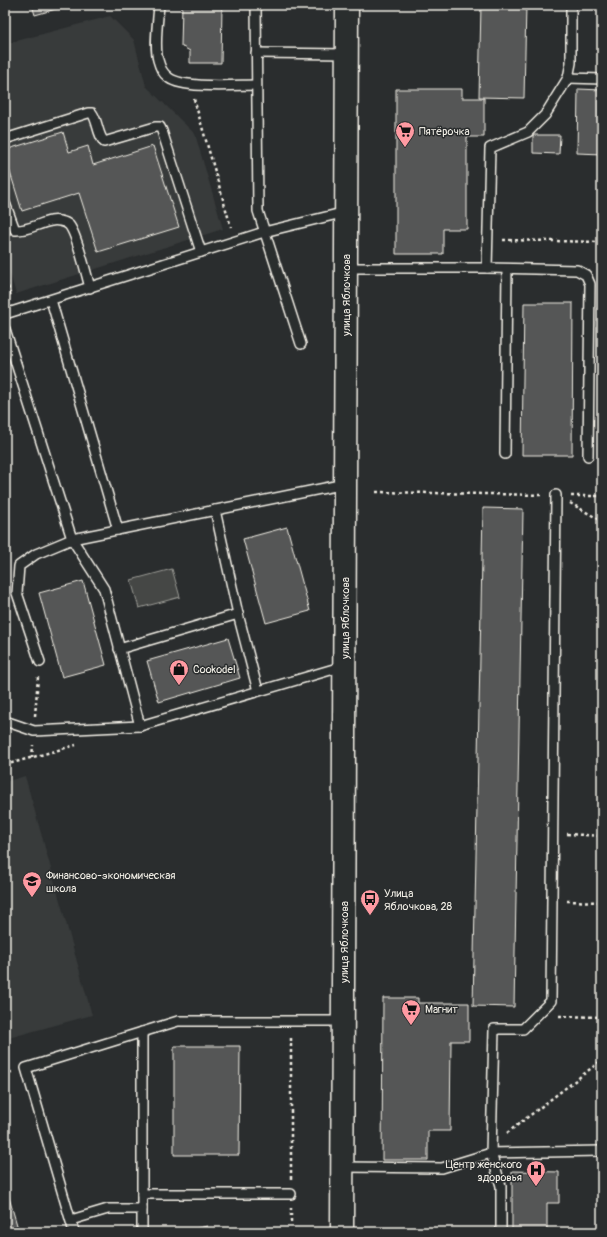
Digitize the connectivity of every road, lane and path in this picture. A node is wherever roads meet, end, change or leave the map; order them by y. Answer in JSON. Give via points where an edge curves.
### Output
{"nodes":[{"id":1,"x":159,"y":5,"type":"edge"},
{"id":2,"x":256,"y":5,"type":"edge"},
{"id":3,"x":348,"y":5,"type":"edge"},
{"id":4,"x":571,"y":5,"type":"edge"},
{"id":5,"x":256,"y":53,"type":"junction"},
{"id":6,"x":347,"y":54,"type":"junction"},
{"id":7,"x":568,"y":78,"type":"junction"},
{"id":8,"x":602,"y":79,"type":"edge"},
{"id":9,"x":190,"y":84,"type":"junction"},
{"id":10,"x":256,"y":85,"type":"junction"},
{"id":11,"x":5,"y":139,"type":"edge"},
{"id":12,"x":5,"y":203,"type":"edge"},
{"id":13,"x":346,"y":212,"type":"junction"},
{"id":14,"x":264,"y":232,"type":"junction"},
{"id":15,"x":488,"y":240,"type":"junction"},
{"id":16,"x":235,"y":241,"type":"junction"},
{"id":17,"x":602,"y":242,"type":"edge"},
{"id":18,"x":200,"y":252,"type":"junction"},
{"id":19,"x":346,"y":268,"type":"junction"},
{"id":20,"x":487,"y":268,"type":"junction"},
{"id":21,"x":507,"y":269,"type":"junction"},
{"id":22,"x":5,"y":275,"type":"edge"},
{"id":23,"x":90,"y":288,"type":"junction"},
{"id":24,"x":51,"y":300,"type":"junction"},
{"id":25,"x":15,"y":311,"type":"junction"},
{"id":26,"x":5,"y":314,"type":"edge"},
{"id":27,"x":5,"y":329,"type":"edge"},
{"id":28,"x":301,"y":344,"type":"dead end"},
{"id":29,"x":505,"y":454,"type":"dead end"},
{"id":30,"x":588,"y":456,"type":"dead end"},
{"id":31,"x":345,"y":484,"type":"junction"},
{"id":32,"x":376,"y":492,"type":"dead end"},
{"id":33,"x":556,"y":495,"type":"junction"},
{"id":34,"x":602,"y":496,"type":"edge"},
{"id":35,"x":215,"y":510,"type":"junction"},
{"id":36,"x":602,"y":521,"type":"edge"},
{"id":37,"x":118,"y":530,"type":"junction"},
{"id":38,"x":72,"y":539,"type":"junction"},
{"id":39,"x":238,"y":614,"type":"junction"},
{"id":40,"x":119,"y":648,"type":"junction"},
{"id":41,"x":40,"y":662,"type":"joint"},
{"id":42,"x":344,"y":666,"type":"junction"},
{"id":43,"x":258,"y":691,"type":"junction"},
{"id":44,"x":5,"y":721,"type":"edge"},
{"id":45,"x":140,"y":726,"type":"junction"},
{"id":46,"x":34,"y":731,"type":"junction"},
{"id":47,"x":5,"y":765,"type":"edge"},
{"id":48,"x":553,"y":834,"type":"junction"},
{"id":49,"x":602,"y":836,"type":"edge"},
{"id":50,"x":552,"y":901,"type":"junction"},
{"id":51,"x":602,"y":902,"type":"edge"},
{"id":52,"x":537,"y":1015,"type":"junction"},
{"id":53,"x":602,"y":1017,"type":"edge"},
{"id":54,"x":291,"y":1021,"type":"junction"},
{"id":55,"x":343,"y":1021,"type":"junction"},
{"id":56,"x":142,"y":1032,"type":"junction"},
{"id":57,"x":602,"y":1060,"type":"edge"},
{"id":58,"x":491,"y":1149,"type":"junction"},
{"id":59,"x":602,"y":1152,"type":"edge"},
{"id":60,"x":343,"y":1167,"type":"junction"},
{"id":61,"x":142,"y":1194,"type":"junction"},
{"id":62,"x":291,"y":1194,"type":"junction"},
{"id":63,"x":142,"y":1209,"type":"junction"},
{"id":64,"x":602,"y":1219,"type":"edge"},
{"id":65,"x":71,"y":1220,"type":"junction"},
{"id":66,"x":290,"y":1222,"type":"dead end"},
{"id":67,"x":74,"y":1232,"type":"edge"},
{"id":68,"x":142,"y":1232,"type":"edge"},
{"id":69,"x":342,"y":1232,"type":"edge"},
{"id":70,"x":501,"y":1232,"type":"edge"},
{"id":71,"x":600,"y":1232,"type":"edge"}],
"edges":[{"from":1,"to":9,"type":"lane","via":[[157,58],[161,70],[169,78]]},
{"from":2,"to":5,"type":"lane"},
{"from":3,"to":6,"type":"street","name":"улица Яблочкова"},
{"from":4,"to":7,"type":"lane","via":[[571,63]]},
{"from":5,"to":6,"type":"lane"},
{"from":5,"to":10,"type":"lane"},
{"from":6,"to":13,"type":"street","name":"улица Яблочкова"},
{"from":7,"to":8,"type":"lane"},
{"from":7,"to":15,"type":"lane","via":[[545,115],[528,132],[490,148]]},
{"from":9,"to":10,"type":"lane"},
{"from":9,"to":16,"type":"path"},
{"from":10,"to":14,"type":"lane","via":[[258,211]]},
{"from":11,"to":18,"type":"lane","via":[[88,113],[94,116],[104,142],[160,127]]},
{"from":12,"to":23,"type":"lane","via":[[15,230],[52,220],[69,225]]},
{"from":13,"to":14,"type":"lane"},
{"from":13,"to":19,"type":"street","name":"улица Яблочкова"},
{"from":14,"to":16,"type":"lane"},
{"from":14,"to":28,"type":"lane"},
{"from":15,"to":17,"type":"path"},
{"from":15,"to":20,"type":"lane"},
{"from":16,"to":18,"type":"lane"},
{"from":18,"to":23,"type":"lane"},
{"from":19,"to":20,"type":"lane"},
{"from":19,"to":31,"type":"street","name":"улица Яблочкова"},
{"from":20,"to":21,"type":"lane"},
{"from":21,"to":29,"type":"lane"},
{"from":21,"to":30,"type":"lane","via":[[576,270],[586,275],[590,284]]},
{"from":22,"to":25,"type":"path"},
{"from":23,"to":24,"type":"lane"},
{"from":24,"to":25,"type":"lane"},
{"from":24,"to":37,"type":"lane"},
{"from":25,"to":26,"type":"lane"},
{"from":27,"to":38,"type":"lane"},
{"from":31,"to":35,"type":"lane"},
{"from":31,"to":42,"type":"street","name":"улица Яблочкова"},
{"from":32,"to":33,"type":"path"},
{"from":33,"to":34,"type":"path"},
{"from":33,"to":36,"type":"path"},
{"from":33,"to":48,"type":"lane"},
{"from":35,"to":37,"type":"lane"},
{"from":35,"to":39,"type":"lane"},
{"from":37,"to":38,"type":"lane"},
{"from":38,"to":40,"type":"lane","via":[[104,589]]},
{"from":38,"to":41,"type":"lane","via":[[36,554],[19,566],[17,593]]},
{"from":39,"to":40,"type":"lane"},
{"from":39,"to":43,"type":"lane"},
{"from":40,"to":45,"type":"lane"},
{"from":41,"to":46,"type":"path"},
{"from":42,"to":43,"type":"lane"},
{"from":42,"to":55,"type":"street","name":"улица Яблочкова"},
{"from":43,"to":45,"type":"lane"},
{"from":44,"to":46,"type":"lane"},
{"from":45,"to":46,"type":"lane"},
{"from":46,"to":47,"type":"path","via":[[32,758]]},
{"from":48,"to":49,"type":"path"},
{"from":48,"to":50,"type":"lane"},
{"from":50,"to":51,"type":"path"},
{"from":50,"to":52,"type":"lane","via":[[551,1001]]},
{"from":52,"to":53,"type":"path"},
{"from":52,"to":58,"type":"lane","via":[[522,1029],[494,1029]]},
{"from":54,"to":55,"type":"lane"},
{"from":54,"to":56,"type":"lane","via":[[178,1021]]},
{"from":54,"to":62,"type":"path"},
{"from":55,"to":60,"type":"street","name":"улица Яблочкова"},
{"from":56,"to":61,"type":"lane"},
{"from":56,"to":65,"type":"lane","via":[[26,1068]]},
{"from":57,"to":58,"type":"path"},
{"from":58,"to":59,"type":"lane"},
{"from":58,"to":60,"type":"lane","via":[[442,1168]]},
{"from":58,"to":70,"type":"lane","via":[[501,1186]]},
{"from":60,"to":69,"type":"street","name":"улица Яблочкова"},
{"from":61,"to":62,"type":"lane"},
{"from":61,"to":63,"type":"lane"},
{"from":62,"to":66,"type":"path"},
{"from":63,"to":65,"type":"lane","via":[[108,1209]]},
{"from":63,"to":68,"type":"lane"},
{"from":64,"to":71,"type":"path"},
{"from":65,"to":67,"type":"lane"}]}
